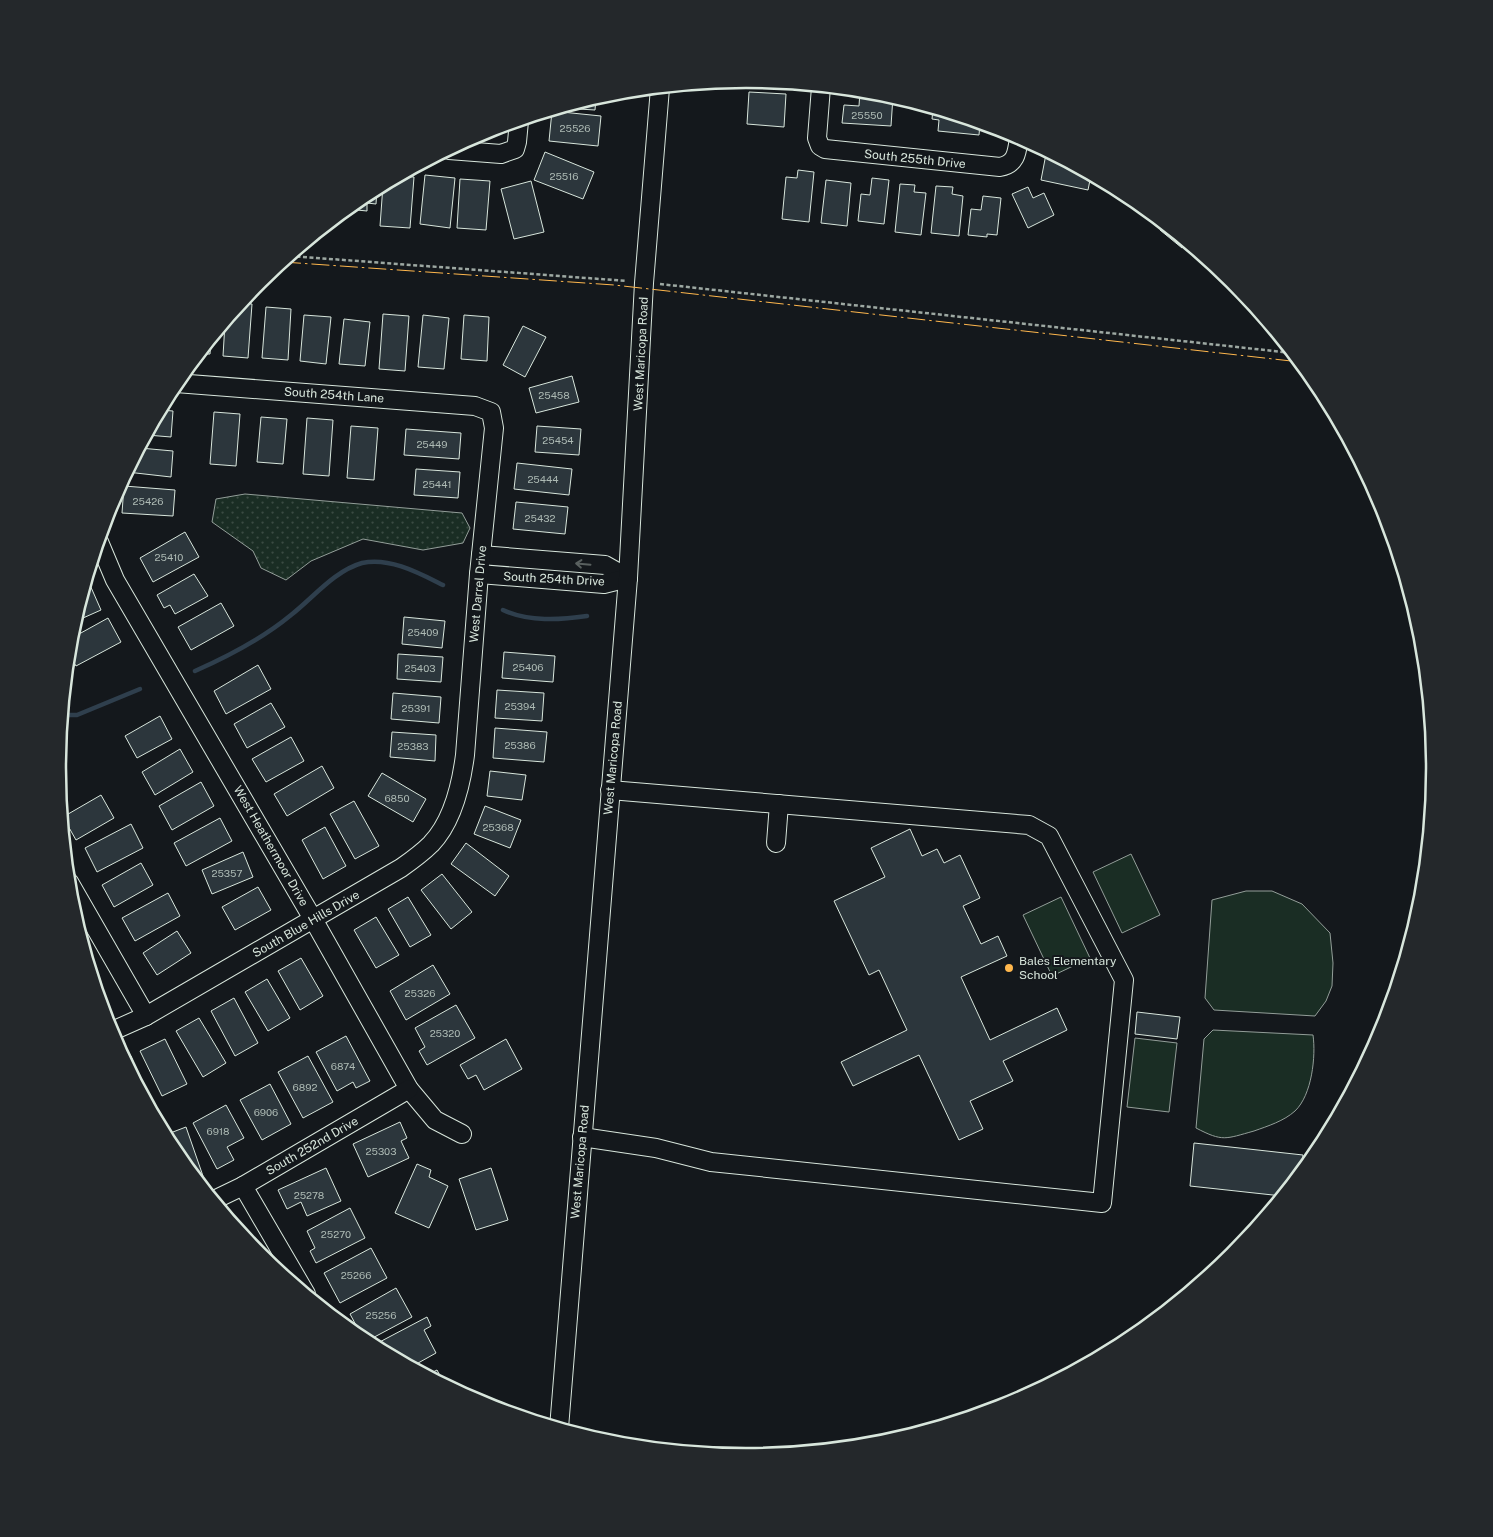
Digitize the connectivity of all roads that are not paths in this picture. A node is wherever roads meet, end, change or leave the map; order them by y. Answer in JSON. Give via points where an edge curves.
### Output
{"nodes":[{"id":1,"x":821,"y":93,"type":"edge"},
{"id":2,"x":660,"y":94,"type":"edge"},
{"id":3,"x":518,"y":128,"type":"edge"},
{"id":4,"x":1018,"y":145,"type":"edge"},
{"id":5,"x":461,"y":151,"type":"edge"},
{"id":6,"x":186,"y":384,"type":"edge"},
{"id":7,"x":491,"y":412,"type":"joint"},
{"id":8,"x":102,"y":550,"type":"edge"},
{"id":9,"x":481,"y":555,"type":"junction"},
{"id":10,"x":480,"y":574,"type":"junction"},
{"id":11,"x":628,"y":578,"type":"junction"},
{"id":12,"x":462,"y":776,"type":"joint"},
{"id":13,"x":610,"y":790,"type":"junction"},
{"id":14,"x":779,"y":804,"type":"junction"},
{"id":15,"x":776,"y":843,"type":"dead end"},
{"id":16,"x":79,"y":899,"type":"edge"},
{"id":17,"x":313,"y":919,"type":"junction"},
{"id":18,"x":146,"y":1016,"type":"junction"},
{"id":19,"x":118,"y":1029,"type":"edge"},
{"id":20,"x":409,"y":1089,"type":"junction"},
{"id":21,"x":462,"y":1134,"type":"dead end"},
{"id":22,"x":582,"y":1137,"type":"junction"},
{"id":23,"x":243,"y":1186,"type":"junction"},
{"id":24,"x":219,"y":1198,"type":"edge"},
{"id":25,"x":298,"y":1280,"type":"edge"},
{"id":26,"x":559,"y":1423,"type":"edge"}],
"edges":[{"from":1,"to":4,"type":"street","name":"South 255th Drive","via":[[817,138],[820,146],[830,150],[1000,167],[1011,164]]},
{"from":2,"to":11,"type":"street","name":"West Maricopa Road","via":[[644,283]]},
{"from":3,"to":5,"type":"street","via":[[515,149],[500,154]]},
{"from":6,"to":7,"type":"street","name":"South 254th Lane","via":[[475,406]]},
{"from":7,"to":9,"type":"street","name":"West Darrel Drive","via":[[494,428]]},
{"from":8,"to":17,"type":"street","name":"West Heathermoor Drive","via":[[115,580]]},
{"from":9,"to":10,"type":"street","name":"West Darrel Drive"},
{"from":11,"to":9,"type":"street","name":"South 254th Drive","one_way":true,"via":[[605,566]]},
{"from":10,"to":11,"type":"street","name":"South 254th Drive","via":[[604,584]]},
{"from":10,"to":12,"type":"street","name":"West Darrel Drive"},
{"from":11,"to":13,"type":"street","name":"West Maricopa Road"},
{"from":12,"to":17,"type":"street","name":"South Blue Hills Drive","via":[[454,804],[431,843],[401,868]]},
{"from":13,"to":14,"type":"street"},
{"from":13,"to":22,"type":"street","name":"West Maricopa Road"},
{"from":14,"to":15,"type":"street"},
{"from":14,"to":22,"type":"street","via":[[1029,825],[1049,836],[1124,980],[1102,1203],[711,1162],[656,1148]]},
{"from":16,"to":18,"type":"street"},
{"from":17,"to":18,"type":"street","name":"South Blue Hills Drive"},
{"from":17,"to":20,"type":"street","name":"West Heathermoor Drive"},
{"from":18,"to":19,"type":"street","name":"South Blue Hills Drive"},
{"from":20,"to":21,"type":"street","name":"West Heathermoor Drive","via":[[435,1120]]},
{"from":20,"to":23,"type":"street","name":"South 252nd Drive"},
{"from":22,"to":26,"type":"street","name":"West Maricopa Road"},
{"from":23,"to":24,"type":"street","name":"South 252nd Drive"},
{"from":23,"to":25,"type":"street"}]}
